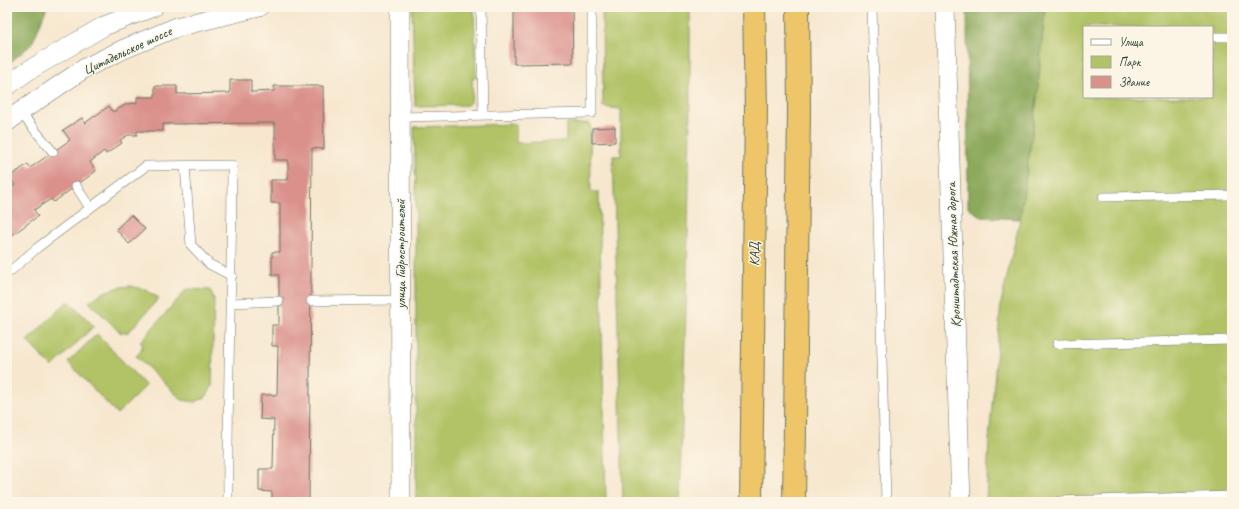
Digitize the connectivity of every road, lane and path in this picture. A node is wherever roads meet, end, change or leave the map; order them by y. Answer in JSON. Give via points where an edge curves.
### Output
{"nodes":[{"id":1,"x":153,"y":7,"type":"edge"},
{"id":2,"x":259,"y":7,"type":"edge"},
{"id":3,"x":400,"y":7,"type":"edge"},
{"id":4,"x":481,"y":7,"type":"edge"},
{"id":5,"x":592,"y":7,"type":"edge"},
{"id":6,"x":798,"y":7,"type":"edge"},
{"id":7,"x":872,"y":7,"type":"edge"},
{"id":8,"x":945,"y":7,"type":"edge"},
{"id":9,"x":753,"y":14,"type":"edge"},
{"id":10,"x":1213,"y":37,"type":"edge"},
{"id":11,"x":1232,"y":37,"type":"edge"},
{"id":12,"x":7,"y":86,"type":"edge"},
{"id":13,"x":483,"y":115,"type":"junction"},
{"id":14,"x":14,"y":117,"type":"edge"},
{"id":15,"x":400,"y":117,"type":"junction"},
{"id":16,"x":53,"y":152,"type":"dead end"},
{"id":17,"x":185,"y":166,"type":"junction"},
{"id":18,"x":76,"y":186,"type":"dead end"},
{"id":19,"x":1232,"y":195,"type":"edge"},
{"id":20,"x":1103,"y":197,"type":"dead end"},
{"id":21,"x":90,"y":208,"type":"junction"},
{"id":22,"x":7,"y":274,"type":"edge"},
{"id":23,"x":232,"y":276,"type":"junction"},
{"id":24,"x":400,"y":300,"type":"junction"},
{"id":25,"x":279,"y":301,"type":"dead end"},
{"id":26,"x":311,"y":301,"type":"dead end"},
{"id":27,"x":230,"y":303,"type":"junction"},
{"id":28,"x":1232,"y":340,"type":"edge"},
{"id":29,"x":1057,"y":344,"type":"dead end"},
{"id":30,"x":1232,"y":496,"type":"edge"},
{"id":31,"x":1060,"y":501,"type":"dead end"},
{"id":32,"x":228,"y":502,"type":"edge"},
{"id":33,"x":401,"y":502,"type":"edge"},
{"id":34,"x":751,"y":502,"type":"edge"},
{"id":35,"x":794,"y":502,"type":"edge"},
{"id":36,"x":886,"y":502,"type":"edge"},
{"id":37,"x":961,"y":502,"type":"edge"}],
"edges":[{"from":1,"to":12,"type":"street","via":[[104,26]]},
{"from":2,"to":14,"type":"street","name":"Цитадельское шоссе","via":[[177,27],[124,49],[86,68]]},
{"from":3,"to":15,"type":"street","name":"улица Гидростроителей"},
{"from":4,"to":13,"type":"lane"},
{"from":5,"to":13,"type":"lane","via":[[592,113]]},
{"from":6,"to":35,"type":"highway"},
{"from":7,"to":36,"type":"lane"},
{"from":8,"to":37,"type":"street","name":"Кронштадтская Южная дорога"},
{"from":9,"to":34,"type":"highway","name":"КАД","via":[[756,109]]},
{"from":10,"to":11,"type":"lane"},
{"from":13,"to":15,"type":"lane"},
{"from":14,"to":16,"type":"lane"},
{"from":15,"to":24,"type":"street","name":"улица Гидростроителей"},
{"from":17,"to":21,"type":"lane","via":[[146,166]]},
{"from":17,"to":23,"type":"lane","via":[[191,245],[209,264]]},
{"from":17,"to":23,"type":"lane","via":[[232,165]]},
{"from":18,"to":21,"type":"lane"},
{"from":19,"to":20,"type":"lane"},
{"from":21,"to":22,"type":"lane"},
{"from":23,"to":27,"type":"lane"},
{"from":24,"to":26,"type":"lane"},
{"from":24,"to":33,"type":"street","name":"улица Гидростроителей"},
{"from":25,"to":27,"type":"lane"},
{"from":27,"to":32,"type":"lane"},
{"from":28,"to":29,"type":"lane"},
{"from":30,"to":31,"type":"lane"}]}
